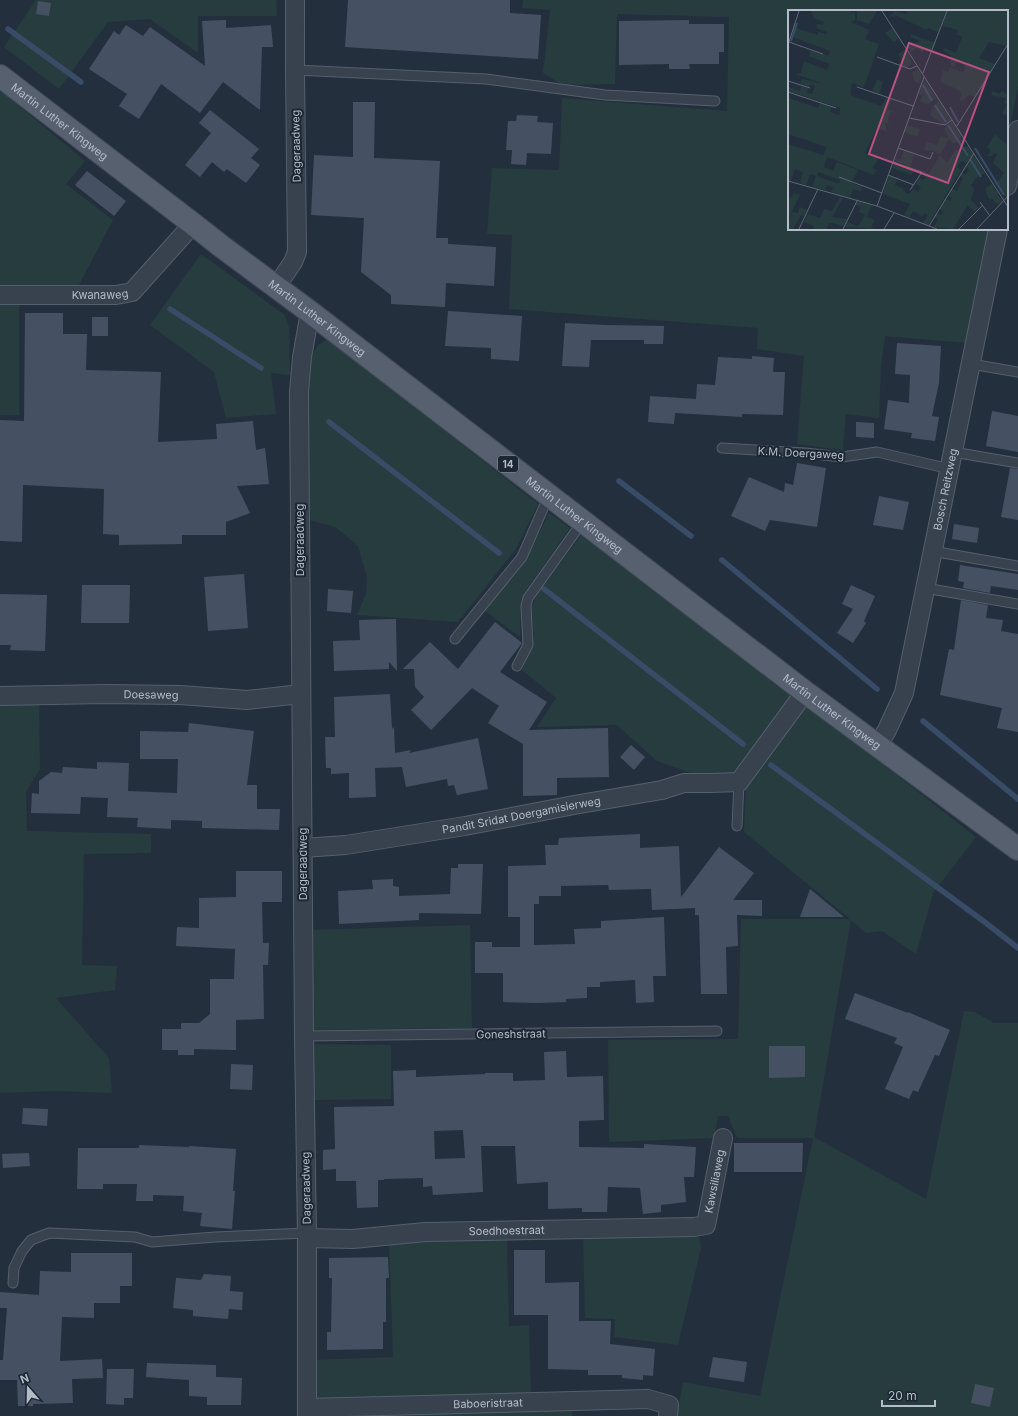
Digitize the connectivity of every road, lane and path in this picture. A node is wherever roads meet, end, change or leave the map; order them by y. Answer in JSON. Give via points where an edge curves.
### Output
{"nodes":[{"id":1,"x":295,"y":0,"type":"edge"},
{"id":2,"x":295,"y":70,"type":"junction"},
{"id":3,"x":0,"y":76,"type":"edge"},
{"id":4,"x":715,"y":101,"type":"dead end"},
{"id":5,"x":1018,"y":130,"type":"edge"},
{"id":6,"x":1008,"y":181,"type":"edge"},
{"id":7,"x":193,"y":224,"type":"junction"},
{"id":8,"x":998,"y":230,"type":"edge"},
{"id":9,"x":276,"y":287,"type":"junction"},
{"id":10,"x":0,"y":294,"type":"edge"},
{"id":11,"x":310,"y":312,"type":"junction"},
{"id":12,"x":972,"y":364,"type":"junction"},
{"id":13,"x":1018,"y":372,"type":"edge"},
{"id":14,"x":722,"y":448,"type":"dead end"},
{"id":15,"x":952,"y":460,"type":"junction"},
{"id":16,"x":1018,"y":463,"type":"edge"},
{"id":17,"x":549,"y":495,"type":"junction"},
{"id":18,"x":583,"y":521,"type":"junction"},
{"id":19,"x":932,"y":550,"type":"junction"},
{"id":20,"x":1018,"y":566,"type":"edge"},
{"id":21,"x":925,"y":588,"type":"junction"},
{"id":22,"x":1018,"y":604,"type":"edge"},
{"id":23,"x":455,"y":639,"type":"dead end"},
{"id":24,"x":517,"y":666,"type":"dead end"},
{"id":25,"x":805,"y":692,"type":"junction"},
{"id":26,"x":301,"y":694,"type":"junction"},
{"id":27,"x":0,"y":696,"type":"edge"},
{"id":28,"x":878,"y":745,"type":"junction"},
{"id":29,"x":739,"y":782,"type":"junction"},
{"id":30,"x":737,"y":826,"type":"dead end"},
{"id":31,"x":303,"y":848,"type":"junction"},
{"id":32,"x":1018,"y":850,"type":"edge"},
{"id":33,"x":717,"y":1032,"type":"dead end"},
{"id":34,"x":304,"y":1036,"type":"junction"},
{"id":35,"x":723,"y":1138,"type":"dead end"},
{"id":36,"x":706,"y":1225,"type":"joint"},
{"id":37,"x":307,"y":1236,"type":"junction"},
{"id":38,"x":13,"y":1283,"type":"dead end"},
{"id":39,"x":669,"y":1410,"type":"edge"},
{"id":40,"x":307,"y":1412,"type":"edge"}],
"edges":[{"from":1,"to":2,"type":"street","name":"Dageraadweg"},
{"from":2,"to":4,"type":"lane","via":[[486,79],[605,95]]},
{"from":2,"to":9,"type":"street","name":"Dageraadweg","via":[[297,252]]},
{"from":3,"to":7,"type":"main road","name":"Martin Luther Kingweg","number":"14"},
{"from":5,"to":6,"type":"street"},
{"from":7,"to":9,"type":"main road","name":"Martin Luther Kingweg","number":"14"},
{"from":7,"to":10,"type":"street","name":"Kwanaweg","via":[[132,292],[116,295]]},
{"from":8,"to":12,"type":"street","name":"Bosch Reitzweg"},
{"from":9,"to":11,"type":"main road","name":"Martin Luther Kingweg","number":"14"},
{"from":11,"to":17,"type":"main road","name":"Martin Luther Kingweg","number":"14"},
{"from":11,"to":26,"type":"street","name":"Dageraadweg","via":[[299,392]]},
{"from":12,"to":13,"type":"lane"},
{"from":12,"to":15,"type":"street","name":"Bosch Reitzweg"},
{"from":14,"to":15,"type":"lane","name":"K.M. Doergaweg","via":[[842,457],[877,452]]},
{"from":15,"to":16,"type":"lane","name":"K.M. Doergaweg"},
{"from":15,"to":19,"type":"street","name":"Bosch Reitzweg"},
{"from":17,"to":18,"type":"main road","name":"Martin Luther Kingweg","number":"14"},
{"from":17,"to":23,"type":"lane","via":[[522,557]]},
{"from":18,"to":24,"type":"lane","via":[[528,598],[528,645]]},
{"from":18,"to":25,"type":"main road","name":"Martin Luther Kingweg","number":"14"},
{"from":19,"to":20,"type":"lane"},
{"from":19,"to":21,"type":"street","name":"Bosch Reitzweg"},
{"from":21,"to":22,"type":"lane"},
{"from":21,"to":28,"type":"street","name":"Bosch Reitzweg","via":[[904,693]]},
{"from":25,"to":28,"type":"main road","name":"Martin Luther Kingweg","number":"14"},
{"from":25,"to":29,"type":"street"},
{"from":26,"to":27,"type":"street","name":"Doesaweg","via":[[247,700],[180,695]]},
{"from":26,"to":31,"type":"street","name":"Dageraadweg"},
{"from":28,"to":32,"type":"main road","name":"Martin Luther Kingweg","number":"14"},
{"from":29,"to":30,"type":"lane"},
{"from":29,"to":31,"type":"street","name":"Pandit Sridat Doergamisierweg","via":[[684,783],[662,790],[465,826],[346,845]]},
{"from":31,"to":34,"type":"street","name":"Dageraadweg"},
{"from":33,"to":34,"type":"lane","name":"Goneshstraat"},
{"from":34,"to":37,"type":"street","name":"Dageraadweg"},
{"from":35,"to":36,"type":"street","name":"Kawsiliaweg"},
{"from":36,"to":37,"type":"street","name":"Soedhoestraat","via":[[425,1232],[353,1239]]},
{"from":37,"to":38,"type":"lane","via":[[215,1237],[152,1242],[135,1237],[49,1232],[32,1240],[22,1251],[14,1268]]},
{"from":37,"to":40,"type":"street","name":"Dageraadweg"},
{"from":39,"to":40,"type":"street","name":"Baboeristraat","via":[[648,1399]]}]}
